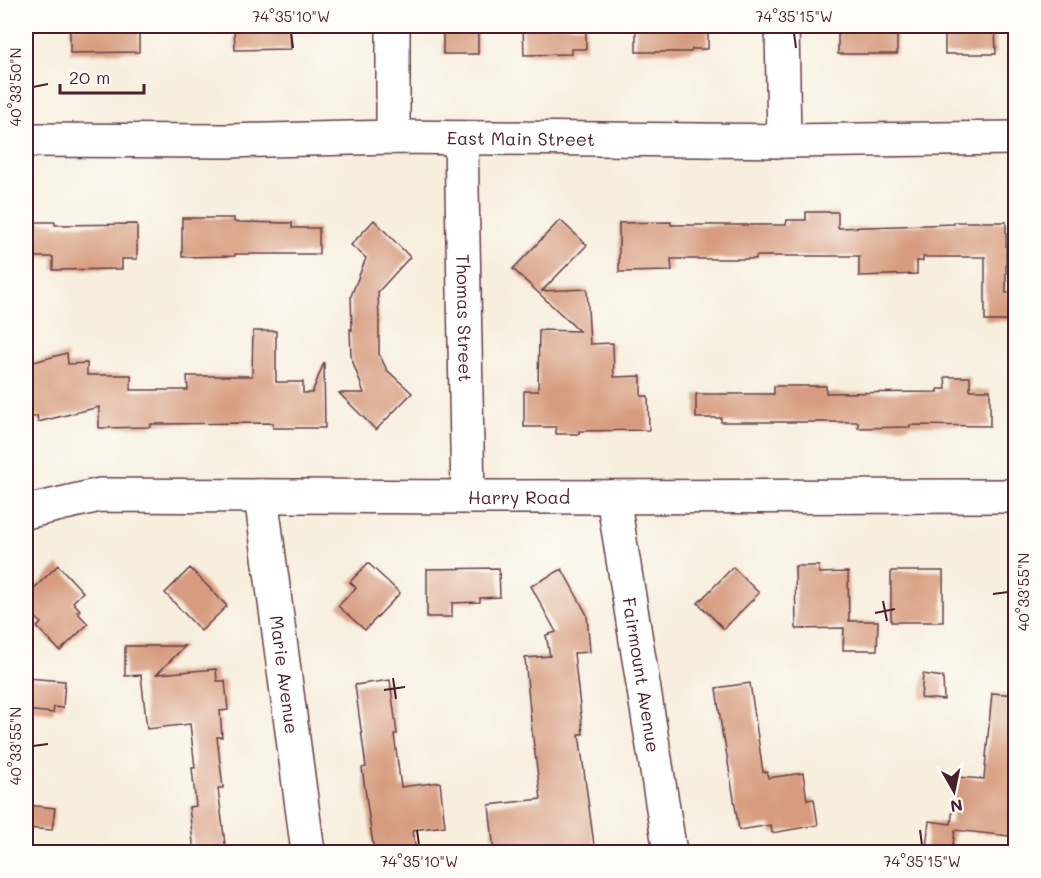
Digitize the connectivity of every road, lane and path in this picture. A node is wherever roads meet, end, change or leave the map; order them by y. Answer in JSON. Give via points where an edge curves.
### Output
{"nodes":[{"id":1,"x":393,"y":26,"type":"edge"},
{"id":2,"x":782,"y":26,"type":"edge"},
{"id":3,"x":393,"y":137,"type":"junction"},
{"id":4,"x":461,"y":138,"type":"junction"},
{"id":5,"x":1016,"y":138,"type":"edge"},
{"id":6,"x":26,"y":140,"type":"edge"},
{"id":7,"x":784,"y":141,"type":"junction"},
{"id":8,"x":261,"y":496,"type":"junction"},
{"id":9,"x":1016,"y":496,"type":"edge"},
{"id":10,"x":468,"y":497,"type":"junction"},
{"id":11,"x":613,"y":497,"type":"junction"},
{"id":12,"x":26,"y":512,"type":"edge"},
{"id":13,"x":308,"y":852,"type":"edge"},
{"id":14,"x":670,"y":852,"type":"edge"}],
"edges":[{"from":1,"to":3,"type":"street"},
{"from":2,"to":7,"type":"street"},
{"from":3,"to":4,"type":"street","name":"East Main Street"},
{"from":3,"to":6,"type":"street","name":"East Main Street"},
{"from":4,"to":7,"type":"street","name":"East Main Street"},
{"from":4,"to":10,"type":"street","name":"Thomas Street"},
{"from":5,"to":7,"type":"street","name":"East Main Street"},
{"from":8,"to":10,"type":"street","name":"Harry Road"},
{"from":8,"to":12,"type":"street","name":"Harry Road","via":[[100,495]]},
{"from":8,"to":13,"type":"street","name":"Marie Avenue"},
{"from":9,"to":11,"type":"street","name":"Harry Road"},
{"from":10,"to":11,"type":"street","name":"Harry Road"},
{"from":11,"to":14,"type":"street","name":"Fairmount Avenue"}]}
